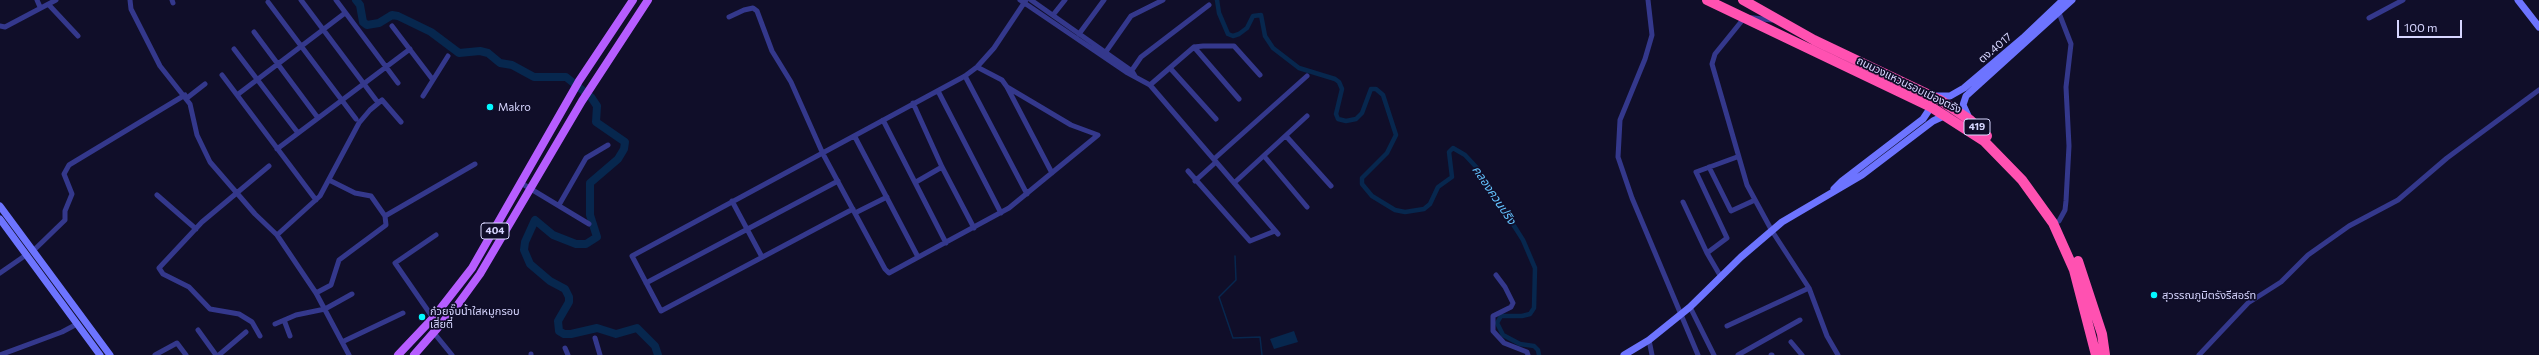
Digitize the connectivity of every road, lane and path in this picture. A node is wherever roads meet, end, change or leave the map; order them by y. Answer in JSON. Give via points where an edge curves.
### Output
{"nodes":[{"id":1,"x":37,"y":0,"type":"edge"},
{"id":2,"x":56,"y":0,"type":"edge"},
{"id":3,"x":130,"y":0,"type":"edge"},
{"id":4,"x":301,"y":0,"type":"edge"},
{"id":5,"x":336,"y":0,"type":"edge"},
{"id":6,"x":633,"y":0,"type":"edge"},
{"id":7,"x":648,"y":0,"type":"edge"},
{"id":8,"x":1031,"y":0,"type":"edge"},
{"id":9,"x":1064,"y":0,"type":"edge"},
{"id":10,"x":1104,"y":0,"type":"edge"},
{"id":11,"x":1163,"y":0,"type":"edge"},
{"id":12,"x":1648,"y":0,"type":"edge"},
{"id":13,"x":1707,"y":0,"type":"edge"},
{"id":14,"x":2063,"y":0,"type":"edge"},
{"id":15,"x":2072,"y":0,"type":"edge"},
{"id":16,"x":2403,"y":0,"type":"edge"},
{"id":17,"x":2518,"y":0,"type":"edge"},
{"id":18,"x":1024,"y":1,"type":"edge"},
{"id":19,"x":268,"y":2,"type":"dead end"},
{"id":20,"x":1751,"y":2,"type":"edge"},
{"id":21,"x":49,"y":5,"type":"junction"},
{"id":22,"x":1209,"y":5,"type":"dead end"},
{"id":23,"x":40,"y":7,"type":"junction"},
{"id":24,"x":346,"y":13,"type":"junction"},
{"id":25,"x":2059,"y":13,"type":"junction"},
{"id":26,"x":1053,"y":16,"type":"junction"},
{"id":27,"x":729,"y":17,"type":"dead end"},
{"id":28,"x":1745,"y":17,"type":"junction"},
{"id":29,"x":2369,"y":18,"type":"dead end"},
{"id":30,"x":1782,"y":20,"type":"junction"},
{"id":31,"x":0,"y":26,"type":"edge"},
{"id":32,"x":392,"y":26,"type":"dead end"},
{"id":33,"x":2539,"y":27,"type":"edge"},
{"id":34,"x":324,"y":29,"type":"junction"},
{"id":35,"x":254,"y":32,"type":"dead end"},
{"id":36,"x":1080,"y":34,"type":"junction"},
{"id":37,"x":78,"y":36,"type":"dead end"},
{"id":38,"x":302,"y":46,"type":"junction"},
{"id":39,"x":1194,"y":47,"type":"junction"},
{"id":40,"x":234,"y":49,"type":"dead end"},
{"id":41,"x":410,"y":50,"type":"junction"},
{"id":42,"x":1105,"y":53,"type":"junction"},
{"id":43,"x":448,"y":56,"type":"dead end"},
{"id":44,"x":278,"y":64,"type":"junction"},
{"id":45,"x":387,"y":66,"type":"junction"},
{"id":46,"x":977,"y":67,"type":"junction"},
{"id":47,"x":1170,"y":68,"type":"junction"},
{"id":48,"x":1131,"y":72,"type":"junction"},
{"id":49,"x":222,"y":75,"type":"dead end"},
{"id":50,"x":1260,"y":75,"type":"dead end"},
{"id":51,"x":965,"y":76,"type":"junction"},
{"id":52,"x":1306,"y":76,"type":"dead end"},
{"id":53,"x":257,"y":80,"type":"junction"},
{"id":54,"x":433,"y":80,"type":"junction"},
{"id":55,"x":364,"y":83,"type":"junction"},
{"id":56,"x":398,"y":83,"type":"dead end"},
{"id":57,"x":205,"y":84,"type":"dead end"},
{"id":58,"x":1150,"y":85,"type":"junction"},
{"id":59,"x":1007,"y":87,"type":"junction"},
{"id":60,"x":2539,"y":90,"type":"edge"},
{"id":61,"x":938,"y":91,"type":"junction"},
{"id":62,"x":237,"y":95,"type":"junction"},
{"id":63,"x":186,"y":96,"type":"junction"},
{"id":64,"x":423,"y":96,"type":"dead end"},
{"id":65,"x":1239,"y":99,"type":"dead end"},
{"id":66,"x":342,"y":100,"type":"junction"},
{"id":67,"x":376,"y":100,"type":"dead end"},
{"id":68,"x":1932,"y":102,"type":"junction"},
{"id":69,"x":913,"y":103,"type":"junction"},
{"id":70,"x":1946,"y":115,"type":"junction"},
{"id":71,"x":1307,"y":116,"type":"dead end"},
{"id":72,"x":318,"y":118,"type":"junction"},
{"id":73,"x":356,"y":118,"type":"dead end"},
{"id":74,"x":1216,"y":119,"type":"dead end"},
{"id":75,"x":884,"y":120,"type":"junction"},
{"id":76,"x":1970,"y":120,"type":"junction"},
{"id":77,"x":401,"y":122,"type":"dead end"},
{"id":78,"x":298,"y":133,"type":"junction"},
{"id":79,"x":1286,"y":136,"type":"junction"},
{"id":80,"x":855,"y":137,"type":"junction"},
{"id":81,"x":608,"y":145,"type":"dead end"},
{"id":82,"x":277,"y":149,"type":"junction"},
{"id":83,"x":823,"y":154,"type":"junction"},
{"id":84,"x":1264,"y":156,"type":"junction"},
{"id":85,"x":1738,"y":157,"type":"junction"},
{"id":86,"x":1215,"y":161,"type":"junction"},
{"id":87,"x":475,"y":164,"type":"dead end"},
{"id":88,"x":269,"y":166,"type":"dead end"},
{"id":89,"x":942,"y":167,"type":"junction"},
{"id":90,"x":1709,"y":167,"type":"junction"},
{"id":91,"x":1188,"y":171,"type":"dead end"},
{"id":92,"x":1052,"y":173,"type":"junction"},
{"id":93,"x":329,"y":180,"type":"junction"},
{"id":94,"x":1195,"y":180,"type":"junction"},
{"id":95,"x":838,"y":181,"type":"junction"},
{"id":96,"x":916,"y":182,"type":"junction"},
{"id":97,"x":522,"y":183,"type":"junction"},
{"id":98,"x":1234,"y":183,"type":"junction"},
{"id":99,"x":1330,"y":186,"type":"dead end"},
{"id":100,"x":530,"y":188,"type":"junction"},
{"id":101,"x":1833,"y":191,"type":"junction"},
{"id":102,"x":238,"y":194,"type":"junction"},
{"id":103,"x":1027,"y":194,"type":"junction"},
{"id":104,"x":157,"y":195,"type":"dead end"},
{"id":105,"x":887,"y":197,"type":"junction"},
{"id":106,"x":316,"y":200,"type":"junction"},
{"id":107,"x":1755,"y":200,"type":"junction"},
{"id":108,"x":732,"y":201,"type":"junction"},
{"id":109,"x":1683,"y":202,"type":"dead end"},
{"id":110,"x":559,"y":205,"type":"junction"},
{"id":111,"x":0,"y":206,"type":"edge"},
{"id":112,"x":1307,"y":207,"type":"dead end"},
{"id":113,"x":854,"y":211,"type":"junction"},
{"id":114,"x":1001,"y":213,"type":"junction"},
{"id":115,"x":385,"y":216,"type":"junction"},
{"id":116,"x":0,"y":219,"type":"edge"},
{"id":117,"x":2059,"y":221,"type":"junction"},
{"id":118,"x":590,"y":224,"type":"dead end"},
{"id":119,"x":196,"y":228,"type":"junction"},
{"id":120,"x":974,"y":228,"type":"junction"},
{"id":121,"x":748,"y":230,"type":"junction"},
{"id":122,"x":1772,"y":231,"type":"junction"},
{"id":123,"x":277,"y":235,"type":"junction"},
{"id":124,"x":436,"y":235,"type":"dead end"},
{"id":125,"x":946,"y":243,"type":"junction"},
{"id":126,"x":30,"y":253,"type":"junction"},
{"id":127,"x":1706,"y":253,"type":"junction"},
{"id":128,"x":762,"y":257,"type":"junction"},
{"id":129,"x":918,"y":257,"type":"junction"},
{"id":130,"x":0,"y":273,"type":"edge"},
{"id":131,"x":1496,"y":275,"type":"dead end"},
{"id":132,"x":1721,"y":277,"type":"junction"},
{"id":133,"x":646,"y":283,"type":"junction"},
{"id":134,"x":1809,"y":288,"type":"junction"},
{"id":135,"x":316,"y":292,"type":"junction"},
{"id":136,"x":352,"y":294,"type":"dead end"},
{"id":137,"x":1690,"y":307,"type":"junction"},
{"id":138,"x":325,"y":309,"type":"junction"},
{"id":139,"x":403,"y":313,"type":"dead end"},
{"id":140,"x":1681,"y":314,"type":"junction"},
{"id":141,"x":433,"y":318,"type":"junction"},
{"id":142,"x":284,"y":320,"type":"junction"},
{"id":143,"x":1800,"y":320,"type":"dead end"},
{"id":144,"x":77,"y":324,"type":"junction"},
{"id":145,"x":275,"y":324,"type":"dead end"},
{"id":146,"x":1727,"y":326,"type":"dead end"},
{"id":147,"x":198,"y":330,"type":"dead end"},
{"id":148,"x":246,"y":332,"type":"dead end"},
{"id":149,"x":434,"y":333,"type":"junction"},
{"id":150,"x":260,"y":336,"type":"dead end"},
{"id":151,"x":290,"y":336,"type":"dead end"},
{"id":152,"x":595,"y":338,"type":"dead end"},
{"id":153,"x":1649,"y":340,"type":"junction"},
{"id":154,"x":342,"y":342,"type":"junction"},
{"id":155,"x":1791,"y":342,"type":"dead end"},
{"id":156,"x":565,"y":348,"type":"dead end"},
{"id":157,"x":15,"y":349,"type":"junction"},
{"id":158,"x":0,"y":355,"type":"edge"},
{"id":159,"x":17,"y":355,"type":"edge"},
{"id":160,"x":100,"y":355,"type":"edge"},
{"id":161,"x":110,"y":355,"type":"edge"},
{"id":162,"x":155,"y":355,"type":"edge"},
{"id":163,"x":186,"y":355,"type":"edge"},
{"id":164,"x":216,"y":355,"type":"edge"},
{"id":165,"x":219,"y":355,"type":"edge"},
{"id":166,"x":349,"y":355,"type":"edge"},
{"id":167,"x":398,"y":355,"type":"edge"},
{"id":168,"x":414,"y":355,"type":"edge"},
{"id":169,"x":452,"y":355,"type":"edge"},
{"id":170,"x":568,"y":355,"type":"edge"},
{"id":171,"x":600,"y":355,"type":"edge"},
{"id":172,"x":1528,"y":355,"type":"edge"},
{"id":173,"x":1624,"y":355,"type":"edge"},
{"id":174,"x":1652,"y":355,"type":"edge"},
{"id":175,"x":1698,"y":355,"type":"edge"},
{"id":176,"x":1714,"y":355,"type":"edge"},
{"id":177,"x":1738,"y":355,"type":"edge"},
{"id":178,"x":1802,"y":355,"type":"edge"},
{"id":179,"x":1838,"y":355,"type":"edge"},
{"id":180,"x":2096,"y":355,"type":"edge"},
{"id":181,"x":2105,"y":355,"type":"edge"},
{"id":182,"x":2199,"y":355,"type":"edge"}],
"edges":[{"from":1,"to":23,"type":"street"},
{"from":2,"to":21,"type":"street"},
{"from":3,"to":63,"type":"street","via":[[131,9],[160,66]]},
{"from":4,"to":34,"type":"street"},
{"from":5,"to":24,"type":"street"},
{"from":6,"to":97,"type":"main road","number":"404","via":[[579,81]]},
{"from":7,"to":100,"type":"main road","number":"404","via":[[582,101]]},
{"from":8,"to":26,"type":"street"},
{"from":9,"to":26,"type":"street"},
{"from":10,"to":36,"type":"street"},
{"from":11,"to":42,"type":"street","via":[[1130,16]]},
{"from":12,"to":140,"type":"street","via":[[1652,35],[1620,120],[1618,157],[1632,198]]},
{"from":13,"to":28,"type":"highway","name":"ถนนวงแหวนรอบเมืองตรัง","number":"419"},
{"from":14,"to":68,"type":"street","name":"ตง.4017","via":[[2024,38],[1964,88]]},
{"from":15,"to":25,"type":"street","number":"ตง.4017"},
{"from":16,"to":29,"type":"street"},
{"from":17,"to":33,"type":"street"},
{"from":18,"to":46,"type":"street","via":[[994,48]]},
{"from":18,"to":48,"type":"street"},
{"from":19,"to":38,"type":"street"},
{"from":20,"to":30,"type":"highway","name":"ถนนวงแหวนรอบเมืองตรัง","number":"419"},
{"from":21,"to":23,"type":"street"},
{"from":21,"to":37,"type":"street"},
{"from":22,"to":48,"type":"street","via":[[1141,57]]},
{"from":23,"to":31,"type":"street","via":[[5,27]]},
{"from":24,"to":34,"type":"street"},
{"from":24,"to":45,"type":"street"},
{"from":25,"to":76,"type":"street","number":"ตง.4017","via":[[1966,96],[1964,105]]},
{"from":25,"to":117,"type":"street","via":[[2071,44],[2066,87],[2069,146],[2066,201],[2065,210]]},
{"from":26,"to":36,"type":"street"},
{"from":27,"to":83,"type":"street","via":[[744,10],[753,8],[756,11],[772,51],[791,82]]},
{"from":28,"to":30,"type":"street"},
{"from":28,"to":68,"type":"highway","name":"ถนนวงแหวนรอบเมืองตรัง","number":"419"},
{"from":28,"to":85,"type":"street","via":[[1715,54],[1712,64]]},
{"from":30,"to":68,"type":"highway","name":"ถนนวงแหวนรอบเมืองตรัง","number":"419","via":[[1814,40]]},
{"from":32,"to":41,"type":"street"},
{"from":34,"to":38,"type":"street"},
{"from":34,"to":55,"type":"street"},
{"from":35,"to":44,"type":"street"},
{"from":36,"to":42,"type":"street"},
{"from":38,"to":44,"type":"street"},
{"from":38,"to":66,"type":"street"},
{"from":39,"to":47,"type":"street"},
{"from":39,"to":50,"type":"street","via":[[1234,46]]},
{"from":39,"to":65,"type":"street"},
{"from":40,"to":53,"type":"street"},
{"from":41,"to":45,"type":"street"},
{"from":41,"to":54,"type":"street"},
{"from":42,"to":48,"type":"street"},
{"from":43,"to":54,"type":"street"},
{"from":44,"to":53,"type":"street"},
{"from":44,"to":72,"type":"street"},
{"from":45,"to":55,"type":"street"},
{"from":45,"to":56,"type":"street"},
{"from":46,"to":51,"type":"street"},
{"from":46,"to":59,"type":"street","via":[[1002,80]]},
{"from":47,"to":58,"type":"street"},
{"from":47,"to":74,"type":"street"},
{"from":48,"to":58,"type":"street"},
{"from":49,"to":62,"type":"street"},
{"from":51,"to":61,"type":"street"},
{"from":51,"to":103,"type":"street"},
{"from":52,"to":86,"type":"street"},
{"from":53,"to":62,"type":"street"},
{"from":53,"to":78,"type":"street"},
{"from":54,"to":64,"type":"street"},
{"from":55,"to":66,"type":"street"},
{"from":55,"to":67,"type":"street"},
{"from":57,"to":63,"type":"street"},
{"from":58,"to":86,"type":"street"},
{"from":59,"to":92,"type":"street"},
{"from":59,"to":92,"type":"street","via":[[1071,126],[1098,135]]},
{"from":60,"to":182,"type":"street","via":[[2447,158],[2398,200],[2349,226],[2308,256],[2281,282],[2248,303]]},
{"from":61,"to":69,"type":"street"},
{"from":61,"to":114,"type":"street"},
{"from":62,"to":82,"type":"street"},
{"from":63,"to":102,"type":"street","via":[[197,135],[210,162]]},
{"from":63,"to":126,"type":"street","via":[[69,165],[64,174],[72,194],[65,211],[65,220]]},
{"from":66,"to":72,"type":"street"},
{"from":66,"to":73,"type":"street"},
{"from":68,"to":70,"type":"highway","name":"ถนนวงแหวนรอบเมืองตรัง","number":"419"},
{"from":68,"to":76,"type":"highway","name":"ถนนวงแหวนรอบเมืองตรัง","number":"419"},
{"from":68,"to":101,"type":"street","via":[[1923,119],[1842,180]]},
{"from":69,"to":75,"type":"street"},
{"from":69,"to":89,"type":"street"},
{"from":70,"to":101,"type":"street","via":[[1933,121],[1862,176]]},
{"from":70,"to":180,"type":"highway","name":"ถนนวงแหวนรอบเมืองตรัง","number":"419","via":[[1984,141],[2022,180],[2053,224],[2074,270]]},
{"from":71,"to":79,"type":"street"},
{"from":72,"to":78,"type":"street"},
{"from":75,"to":80,"type":"street"},
{"from":75,"to":96,"type":"street"},
{"from":76,"to":117,"type":"highway","name":"ถนนวงแหวนรอบเมืองตรัง","number":"419","via":[[2023,170]]},
{"from":77,"to":93,"type":"street","via":[[382,100],[359,122]]},
{"from":78,"to":82,"type":"street"},
{"from":79,"to":84,"type":"street"},
{"from":79,"to":99,"type":"street"},
{"from":80,"to":83,"type":"street"},
{"from":80,"to":105,"type":"street"},
{"from":81,"to":110,"type":"street","via":[[586,158]]},
{"from":82,"to":106,"type":"street"},
{"from":83,"to":95,"type":"street"},
{"from":83,"to":108,"type":"street"},
{"from":84,"to":98,"type":"street"},
{"from":84,"to":112,"type":"street"},
{"from":85,"to":90,"type":"street"},
{"from":85,"to":107,"type":"street"},
{"from":86,"to":94,"type":"street"},
{"from":86,"to":98,"type":"street"},
{"from":87,"to":115,"type":"street"},
{"from":88,"to":102,"type":"street"},
{"from":89,"to":96,"type":"street"},
{"from":89,"to":120,"type":"street"},
{"from":90,"to":107,"type":"street","via":[[1731,211]]},
{"from":90,"to":127,"type":"street","via":[[1696,172],[1727,238]]},
{"from":91,"to":94,"type":"street"},
{"from":92,"to":103,"type":"street"},
{"from":93,"to":106,"type":"street"},
{"from":93,"to":115,"type":"street","via":[[355,194],[371,196]]},
{"from":94,"to":98,"type":"street","via":[[1250,241],[1276,232]]},
{"from":95,"to":113,"type":"street"},
{"from":95,"to":121,"type":"street"},
{"from":96,"to":125,"type":"street"},
{"from":97,"to":100,"type":"street"},
{"from":97,"to":141,"type":"main road","number":"404","via":[[472,268]]},
{"from":100,"to":110,"type":"street"},
{"from":100,"to":149,"type":"main road","number":"404","via":[[480,274]]},
{"from":101,"to":122,"type":"street","via":[[1782,222]]},
{"from":102,"to":119,"type":"street"},
{"from":102,"to":123,"type":"street","via":[[254,214]]},
{"from":103,"to":114,"type":"street"},
{"from":104,"to":119,"type":"street"},
{"from":105,"to":113,"type":"street"},
{"from":105,"to":129,"type":"street"},
{"from":106,"to":123,"type":"street"},
{"from":107,"to":122,"type":"street"},
{"from":108,"to":121,"type":"street"},
{"from":108,"to":133,"type":"street","via":[[632,255]]},
{"from":109,"to":127,"type":"street"},
{"from":110,"to":118,"type":"street"},
{"from":111,"to":126,"type":"street"},
{"from":113,"to":128,"type":"street"},
{"from":113,"to":129,"type":"street","via":[[885,270],[890,273]]},
{"from":114,"to":120,"type":"street"},
{"from":115,"to":135,"type":"street","via":[[386,225],[339,260],[331,285]]},
{"from":116,"to":126,"type":"street"},
{"from":117,"to":181,"type":"highway","name":"ถนนวงแหวนรอบเมืองตรัง","number":"419","via":[[2081,268],[2102,334]]},
{"from":119,"to":150,"type":"street","via":[[162,264],[160,271],[188,286],[210,310],[230,312],[246,318],[252,322]]},
{"from":120,"to":125,"type":"street"},
{"from":121,"to":128,"type":"street"},
{"from":121,"to":133,"type":"street"},
{"from":122,"to":132,"type":"street"},
{"from":122,"to":134,"type":"street"},
{"from":123,"to":135,"type":"street"},
{"from":124,"to":141,"type":"street","via":[[395,263]]},
{"from":125,"to":129,"type":"street"},
{"from":126,"to":130,"type":"street"},
{"from":126,"to":144,"type":"street"},
{"from":126,"to":161,"type":"street"},
{"from":127,"to":132,"type":"street"},
{"from":128,"to":133,"type":"street","via":[[661,311]]},
{"from":131,"to":172,"type":"street","via":[[1505,286],[1512,303],[1493,316],[1493,331],[1504,343],[1527,352]]},
{"from":132,"to":137,"type":"street"},
{"from":134,"to":146,"type":"street"},
{"from":134,"to":179,"type":"street","via":[[1827,336]]},
{"from":135,"to":138,"type":"street"},
{"from":136,"to":138,"type":"street"},
{"from":137,"to":140,"type":"street"},
{"from":137,"to":176,"type":"street"},
{"from":138,"to":142,"type":"street"},
{"from":138,"to":154,"type":"street"},
{"from":139,"to":154,"type":"street"},
{"from":140,"to":153,"type":"street"},
{"from":140,"to":175,"type":"street"},
{"from":141,"to":167,"type":"main road","number":"404"},
{"from":142,"to":145,"type":"street"},
{"from":142,"to":151,"type":"street"},
{"from":143,"to":177,"type":"street"},
{"from":144,"to":157,"type":"street"},
{"from":144,"to":160,"type":"street"},
{"from":147,"to":164,"type":"street"},
{"from":148,"to":165,"type":"street"},
{"from":149,"to":168,"type":"main road","number":"404"},
{"from":149,"to":169,"type":"street"},
{"from":152,"to":171,"type":"street"},
{"from":153,"to":173,"type":"street"},
{"from":153,"to":174,"type":"street"},
{"from":154,"to":166,"type":"street"},
{"from":155,"to":178,"type":"street"},
{"from":156,"to":170,"type":"street"},
{"from":157,"to":158,"type":"street"},
{"from":157,"to":159,"type":"street"},
{"from":162,"to":163,"type":"street","via":[[178,343]]}]}
